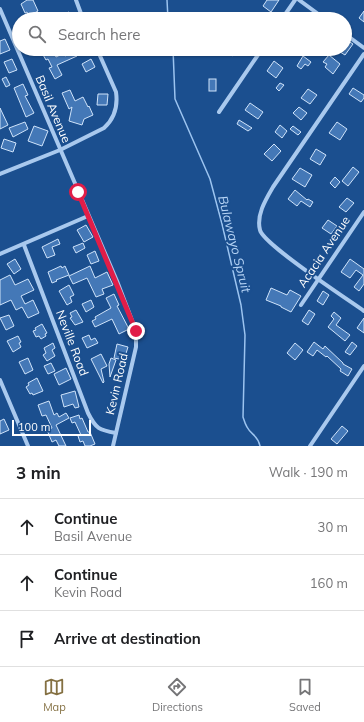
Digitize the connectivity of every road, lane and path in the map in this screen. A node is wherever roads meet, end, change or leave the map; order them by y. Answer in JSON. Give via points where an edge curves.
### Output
{"nodes":[{"id":1,"x":76,"y":0,"type":"edge"},
{"id":2,"x":295,"y":0,"type":"edge"},
{"id":3,"x":299,"y":0,"type":"edge"},
{"id":4,"x":0,"y":9,"type":"edge"},
{"id":5,"x":80,"y":12,"type":"edge"},
{"id":6,"x":287,"y":12,"type":"edge"},
{"id":7,"x":315,"y":12,"type":"edge"},
{"id":8,"x":12,"y":37,"type":"edge"},
{"id":9,"x":352,"y":39,"type":"edge"},
{"id":10,"x":364,"y":48,"type":"edge"},
{"id":11,"x":364,"y":54,"type":"edge"},
{"id":12,"x":20,"y":56,"type":"edge"},
{"id":13,"x":100,"y":56,"type":"edge"},
{"id":14,"x":257,"y":56,"type":"edge"},
{"id":15,"x":219,"y":112,"type":"dead end"},
{"id":16,"x":60,"y":150,"type":"junction"},
{"id":17,"x":0,"y":174,"type":"edge"},
{"id":18,"x":364,"y":212,"type":"edge"},
{"id":19,"x":88,"y":216,"type":"junction"},
{"id":20,"x":24,"y":245,"type":"junction"},
{"id":21,"x":0,"y":254,"type":"edge"},
{"id":22,"x":318,"y":279,"type":"junction"},
{"id":23,"x":301,"y":305,"type":"dead end"},
{"id":24,"x":364,"y":311,"type":"edge"},
{"id":25,"x":364,"y":366,"type":"edge"},
{"id":26,"x":0,"y":380,"type":"edge"},
{"id":27,"x":116,"y":433,"type":"junction"},
{"id":28,"x":28,"y":446,"type":"edge"},
{"id":29,"x":112,"y":446,"type":"edge"},
{"id":30,"x":310,"y":446,"type":"edge"}],
"edges":[{"from":1,"to":5,"type":"street"},
{"from":2,"to":6,"type":"street"},
{"from":3,"to":7,"type":"street"},
{"from":4,"to":8,"type":"street","name":"Basil Avenue"},
{"from":9,"to":10,"type":"street"},
{"from":11,"to":22,"type":"street","via":[[273,187],[258,222],[263,236]]},
{"from":12,"to":16,"type":"street","name":"Basil Avenue"},
{"from":13,"to":16,"type":"street","via":[[116,92],[114,115],[104,128]]},
{"from":14,"to":15,"type":"street"},
{"from":16,"to":17,"type":"street"},
{"from":16,"to":19,"type":"street","name":"Basil Avenue"},
{"from":18,"to":22,"type":"street","name":"Acacia Avenue"},
{"from":19,"to":20,"type":"street"},
{"from":19,"to":27,"type":"street","name":"Kevin Road","via":[[136,331],[136,347]]},
{"from":20,"to":21,"type":"street"},
{"from":20,"to":27,"type":"street","name":"Neville Road","via":[[88,413],[97,428]]},
{"from":22,"to":23,"type":"street","name":"Acacia Avenue"},
{"from":22,"to":24,"type":"street"},
{"from":25,"to":30,"type":"street"},
{"from":26,"to":28,"type":"street"},
{"from":27,"to":29,"type":"street","name":"Kevin Road"}]}
